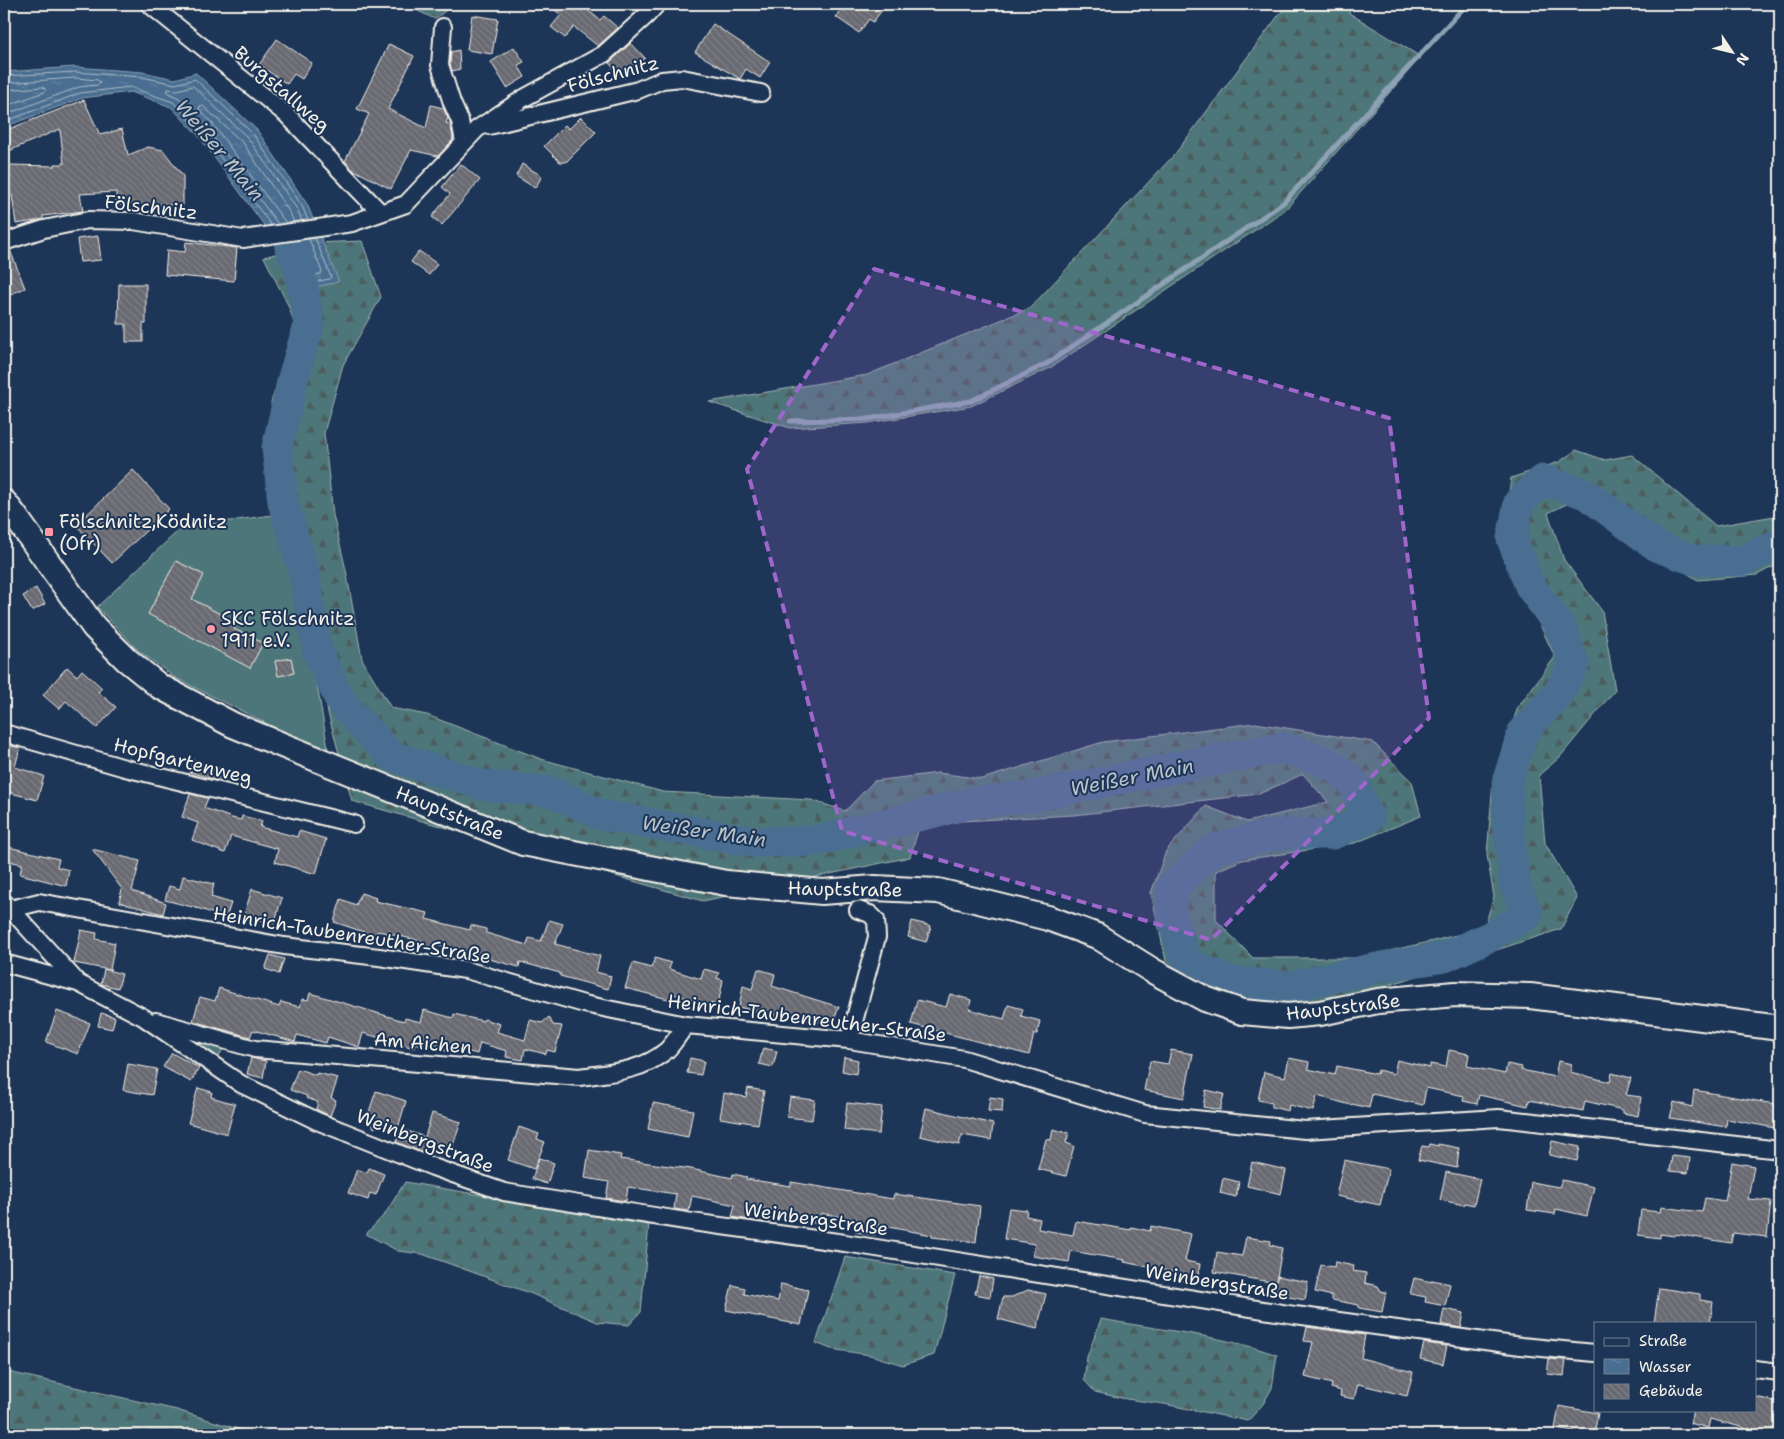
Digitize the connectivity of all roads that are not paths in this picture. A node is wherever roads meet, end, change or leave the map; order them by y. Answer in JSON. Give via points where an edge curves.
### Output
{"nodes":[{"id":1,"x":149,"y":4,"type":"edge"},
{"id":2,"x":657,"y":4,"type":"edge"},
{"id":3,"x":443,"y":27,"type":"dead end"},
{"id":4,"x":761,"y":93,"type":"dead end"},
{"id":5,"x":477,"y":128,"type":"junction"},
{"id":6,"x":464,"y":142,"type":"junction"},
{"id":7,"x":380,"y":212,"type":"junction"},
{"id":8,"x":4,"y":242,"type":"edge"},
{"id":9,"x":4,"y":502,"type":"edge"},
{"id":10,"x":4,"y":733,"type":"edge"},
{"id":11,"x":354,"y":824,"type":"dead end"},
{"id":12,"x":7,"y":905,"type":"edge"},
{"id":13,"x":858,"y":910,"type":"dead end"},
{"id":14,"x":4,"y":963,"type":"edge"},
{"id":15,"x":78,"y":983,"type":"junction"},
{"id":16,"x":143,"y":1017,"type":"junction"},
{"id":17,"x":686,"y":1025,"type":"junction"},
{"id":18,"x":1780,"y":1028,"type":"edge"},
{"id":19,"x":849,"y":1040,"type":"junction"},
{"id":20,"x":1780,"y":1150,"type":"edge"},
{"id":21,"x":1594,"y":1353,"type":"edge"},
{"id":22,"x":1756,"y":1369,"type":"edge"},
{"id":23,"x":1780,"y":1372,"type":"edge"}],
"edges":[{"from":1,"to":7,"type":"street","name":"Burgstallweg","via":[[287,115]]},
{"from":2,"to":5,"type":"street","name":"Fölschnitz","via":[[604,54]]},
{"from":3,"to":6,"type":"street","via":[[440,65],[460,120]]},
{"from":4,"to":5,"type":"street","name":"Fölschnitz","via":[[682,78],[662,80],[638,90]]},
{"from":5,"to":6,"type":"street","name":"Fölschnitz"},
{"from":6,"to":7,"type":"street","name":"Fölschnitz","via":[[406,204]]},
{"from":7,"to":8,"type":"street","name":"Fölschnitz","via":[[352,223],[243,239],[133,221],[88,220]]},
{"from":9,"to":18,"type":"main road","name":"Hauptstraße","via":[[94,627],[159,686],[233,725],[523,843],[726,883],[822,892],[874,888],[938,891],[1048,918],[1097,936],[1205,999],[1242,1012],[1296,1015],[1378,1001],[1464,994],[1530,996]]},
{"from":10,"to":11,"type":"street","name":"Hopfgartenweg","via":[[125,768]]},
{"from":12,"to":15,"type":"street"},
{"from":12,"to":17,"type":"street","name":"Heinrich-Taubenreuther-Straße","via":[[39,902],[284,946],[466,970],[584,1004]]},
{"from":13,"to":19,"type":"street","via":[[876,920],[877,937]]},
{"from":14,"to":15,"type":"street"},
{"from":15,"to":16,"type":"street","name":"Weinbergstraße"},
{"from":16,"to":17,"type":"street","name":"Am Aichen","via":[[255,1049],[578,1077],[624,1072],[646,1063],[667,1050]]},
{"from":16,"to":21,"type":"street","name":"Weinbergstraße","via":[[241,1084],[317,1121],[504,1192],[1295,1315]]},
{"from":17,"to":19,"type":"street","name":"Heinrich-Taubenreuther-Straße"},
{"from":19,"to":20,"type":"street","name":"Heinrich-Taubenreuther-Straße","via":[[964,1059],[1145,1114],[1305,1130],[1499,1118]]},
{"from":22,"to":23,"type":"street"}]}
